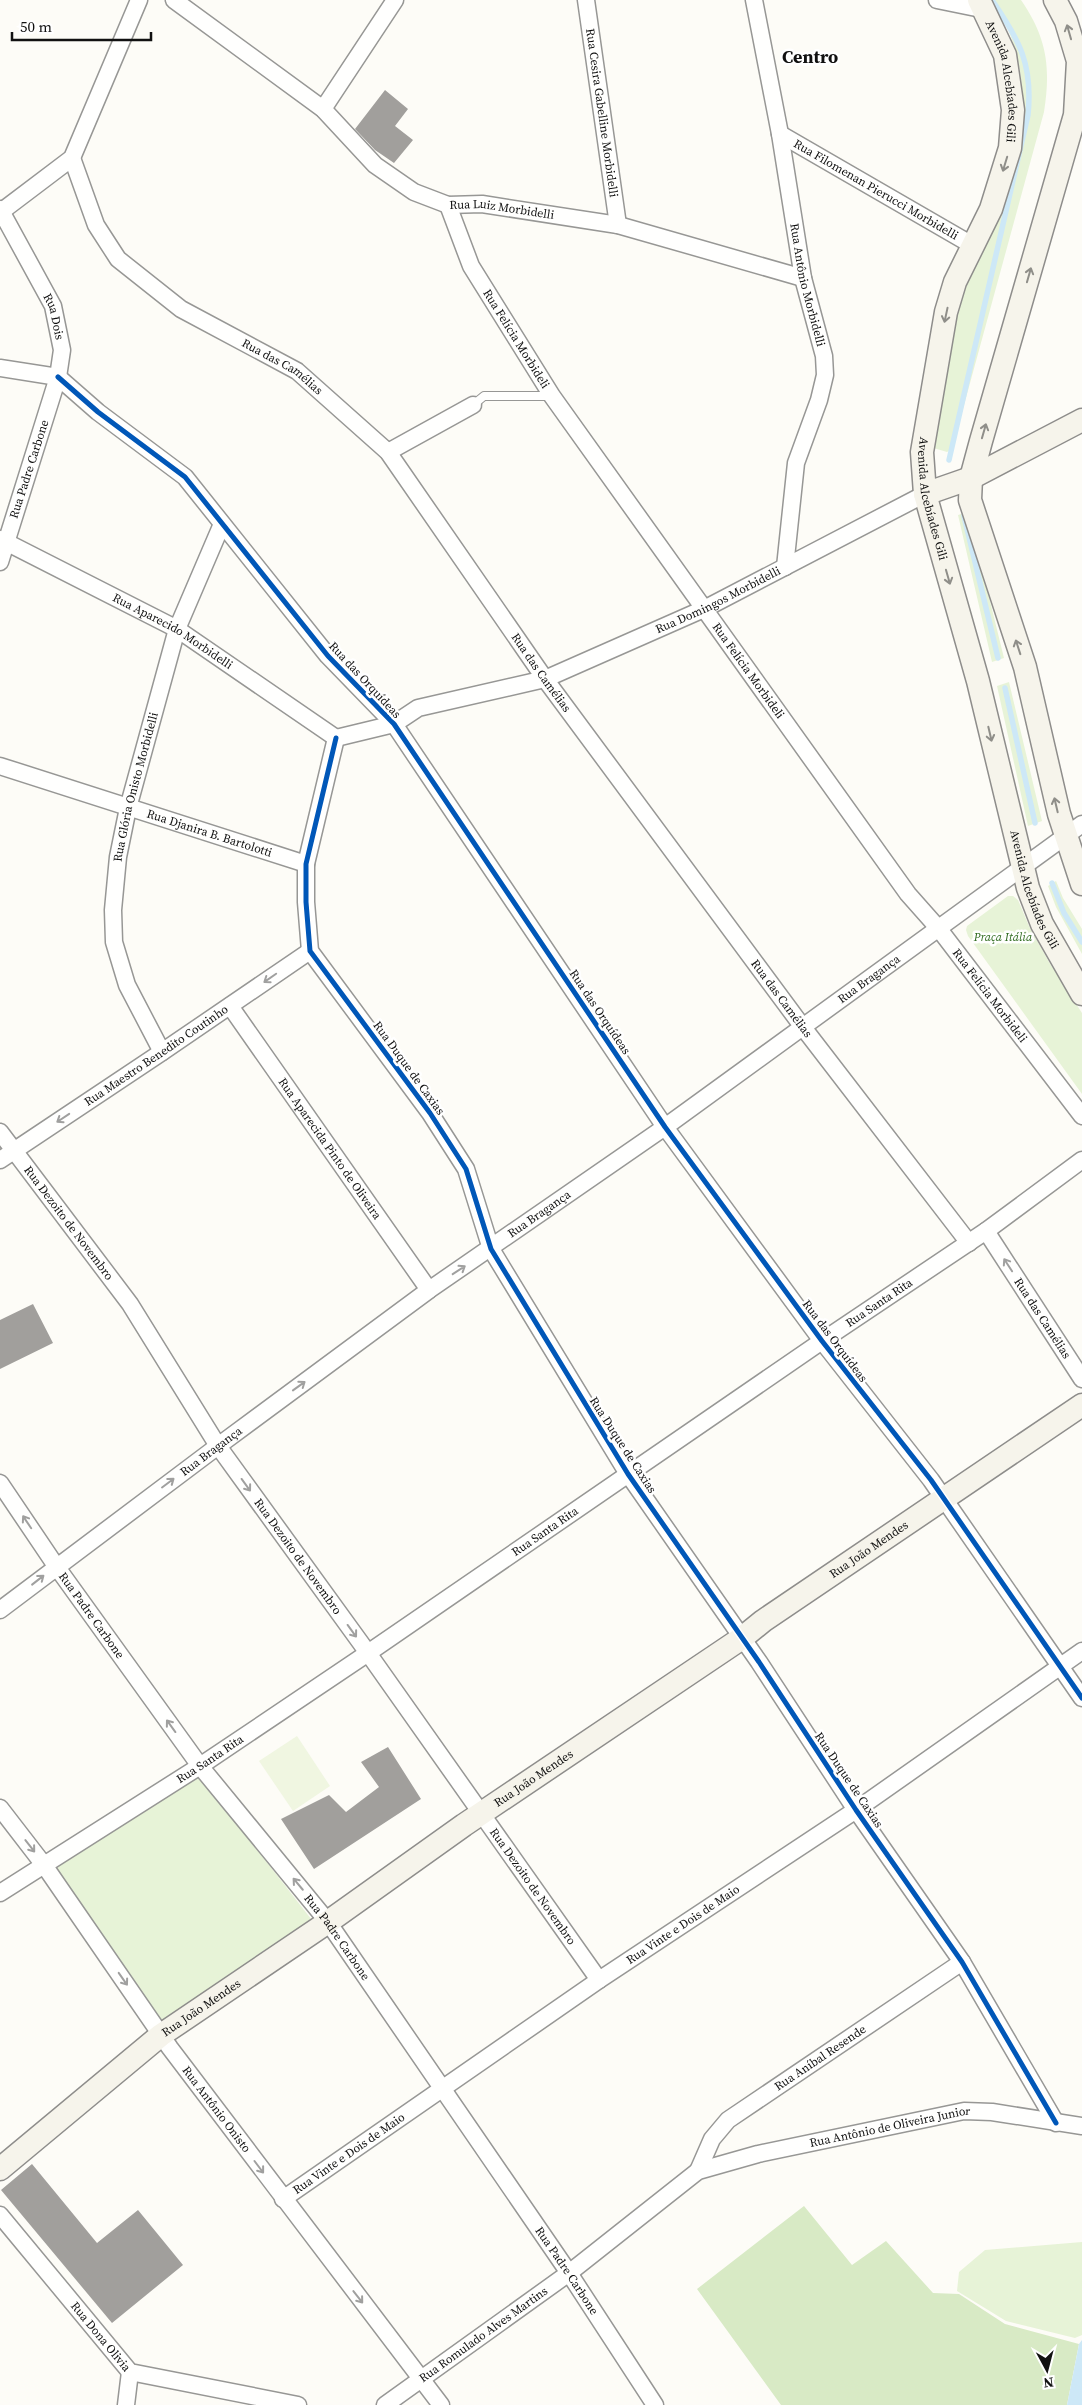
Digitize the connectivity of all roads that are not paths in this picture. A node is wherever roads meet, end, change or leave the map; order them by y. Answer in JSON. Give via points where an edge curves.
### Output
{"nodes":[{"id":1,"x":139,"y":0,"type":"edge"},
{"id":2,"x":174,"y":0,"type":"edge"},
{"id":3,"x":395,"y":0,"type":"edge"},
{"id":4,"x":586,"y":0,"type":"edge"},
{"id":5,"x":754,"y":0,"type":"edge"},
{"id":6,"x":937,"y":0,"type":"edge"},
{"id":7,"x":1055,"y":0,"type":"edge"},
{"id":8,"x":983,"y":5,"type":"edge"},
{"id":9,"x":323,"y":109,"type":"junction"},
{"id":10,"x":1078,"y":114,"type":"edge"},
{"id":11,"x":780,"y":134,"type":"junction"},
{"id":12,"x":72,"y":158,"type":"junction"},
{"id":13,"x":448,"y":205,"type":"junction"},
{"id":14,"x":1,"y":210,"type":"edge"},
{"id":15,"x":618,"y":226,"type":"junction"},
{"id":16,"x":972,"y":245,"type":"junction"},
{"id":17,"x":802,"y":278,"type":"junction"},
{"id":18,"x":0,"y":368,"type":"edge"},
{"id":19,"x":58,"y":377,"type":"junction"},
{"id":20,"x":552,"y":396,"type":"junction"},
{"id":21,"x":473,"y":405,"type":"joint"},
{"id":22,"x":1082,"y":420,"type":"edge"},
{"id":23,"x":388,"y":452,"type":"junction"},
{"id":24,"x":972,"y":478,"type":"junction"},
{"id":25,"x":925,"y":494,"type":"junction"},
{"id":26,"x":222,"y":524,"type":"junction"},
{"id":27,"x":3,"y":540,"type":"edge"},
{"id":28,"x":0,"y":562,"type":"edge"},
{"id":29,"x":785,"y":567,"type":"junction"},
{"id":30,"x":706,"y":608,"type":"junction"},
{"id":31,"x":177,"y":629,"type":"junction"},
{"id":32,"x":544,"y":679,"type":"junction"},
{"id":33,"x":394,"y":724,"type":"junction"},
{"id":34,"x":336,"y":738,"type":"junction"},
{"id":35,"x":0,"y":766,"type":"edge"},
{"id":36,"x":128,"y":808,"type":"junction"},
{"id":37,"x":1074,"y":830,"type":"edge"},
{"id":38,"x":306,"y":864,"type":"junction"},
{"id":39,"x":1022,"y":868,"type":"junction"},
{"id":40,"x":1082,"y":884,"type":"edge"},
{"id":41,"x":939,"y":929,"type":"junction"},
{"id":42,"x":310,"y":951,"type":"junction"},
{"id":43,"x":1082,"y":994,"type":"edge"},
{"id":44,"x":230,"y":1006,"type":"junction"},
{"id":45,"x":802,"y":1026,"type":"junction"},
{"id":46,"x":162,"y":1052,"type":"junction"},
{"id":47,"x":1082,"y":1116,"type":"edge"},
{"id":48,"x":665,"y":1127,"type":"junction"},
{"id":49,"x":0,"y":1132,"type":"edge"},
{"id":50,"x":7,"y":1156,"type":"edge"},
{"id":51,"x":1082,"y":1160,"type":"edge"},
{"id":52,"x":986,"y":1232,"type":"junction"},
{"id":53,"x":969,"y":1243,"type":"junction"},
{"id":54,"x":491,"y":1249,"type":"junction"},
{"id":55,"x":429,"y":1290,"type":"junction"},
{"id":56,"x":822,"y":1341,"type":"junction"},
{"id":57,"x":1082,"y":1379,"type":"edge"},
{"id":58,"x":1082,"y":1405,"type":"edge"},
{"id":59,"x":218,"y":1446,"type":"junction"},
{"id":60,"x":628,"y":1474,"type":"junction"},
{"id":61,"x":0,"y":1483,"type":"edge"},
{"id":62,"x":944,"y":1498,"type":"junction"},
{"id":63,"x":56,"y":1566,"type":"junction"},
{"id":64,"x":0,"y":1610,"type":"edge"},
{"id":65,"x":742,"y":1638,"type":"junction"},
{"id":66,"x":1082,"y":1651,"type":"edge"},
{"id":67,"x":368,"y":1653,"type":"junction"},
{"id":68,"x":1061,"y":1665,"type":"junction"},
{"id":69,"x":1082,"y":1698,"type":"edge"},
{"id":70,"x":200,"y":1766,"type":"junction"},
{"id":71,"x":0,"y":1808,"type":"edge"},
{"id":72,"x":856,"y":1810,"type":"junction"},
{"id":73,"x":482,"y":1814,"type":"junction"},
{"id":74,"x":44,"y":1865,"type":"junction"},
{"id":75,"x":0,"y":1893,"type":"edge"},
{"id":76,"x":328,"y":1922,"type":"junction"},
{"id":77,"x":962,"y":1962,"type":"junction"},
{"id":78,"x":599,"y":1980,"type":"junction"},
{"id":79,"x":161,"y":2035,"type":"junction"},
{"id":80,"x":442,"y":2090,"type":"junction"},
{"id":81,"x":1056,"y":2122,"type":"junction"},
{"id":82,"x":1082,"y":2126,"type":"edge"},
{"id":83,"x":0,"y":2169,"type":"edge"},
{"id":84,"x":698,"y":2171,"type":"junction"},
{"id":85,"x":283,"y":2199,"type":"junction"},
{"id":86,"x":0,"y":2215,"type":"edge"},
{"id":87,"x":568,"y":2273,"type":"junction"},
{"id":88,"x":130,"y":2372,"type":"junction"},
{"id":89,"x":421,"y":2378,"type":"junction"},
{"id":90,"x":126,"y":2405,"type":"edge"},
{"id":91,"x":298,"y":2405,"type":"edge"},
{"id":92,"x":386,"y":2405,"type":"edge"},
{"id":93,"x":441,"y":2405,"type":"edge"},
{"id":94,"x":655,"y":2405,"type":"edge"}],
"edges":[{"from":1,"to":12,"type":"street"},
{"from":2,"to":9,"type":"street","name":"Rua Luiz Morbidelli"},
{"from":3,"to":9,"type":"street"},
{"from":4,"to":15,"type":"street","name":"Rua Cesira Gabelline Morbidelli"},
{"from":5,"to":11,"type":"street","name":"Rua Antônio Morbidelli"},
{"from":6,"to":8,"type":"street"},
{"from":10,"to":7,"type":"street","one_way":true,"via":[[1078,61],[1066,21]]},
{"from":8,"to":16,"type":"street","name":"Avenida Alcebíades Gili","one_way":true,"via":[[1005,55],[1013,110],[1010,148],[992,209]]},
{"from":9,"to":13,"type":"street","name":"Rua Luiz Morbidelli","via":[[375,164],[414,192]]},
{"from":24,"to":10,"type":"street","one_way":true},
{"from":11,"to":16,"type":"street","name":"Rua Filomenan Pierucci Morbidelli"},
{"from":11,"to":17,"type":"street","name":"Rua Antônio Morbidelli"},
{"from":12,"to":14,"type":"street"},
{"from":12,"to":23,"type":"street","name":"Rua das Camélias","via":[[96,225],[118,259],[181,309],[297,371]]},
{"from":13,"to":15,"type":"street","name":"Rua Luiz Morbidelli","via":[[482,204]]},
{"from":13,"to":20,"type":"street","name":"Rua Felícia Morbideli","via":[[471,266]]},
{"from":14,"to":19,"type":"street","name":"Rua Dois","via":[[54,306],[62,350]]},
{"from":15,"to":17,"type":"street","name":"Rua Luiz Morbidelli"},
{"from":16,"to":25,"type":"street","name":"Avenida Alcebíades Gili","one_way":true,"via":[[946,312],[922,452]]},
{"from":17,"to":29,"type":"street","name":"Rua Antônio Morbidelli","via":[[824,356],[824,375],[820,400],[796,463]]},
{"from":18,"to":19,"type":"street"},
{"from":19,"to":26,"type":"street","name":"Rua das Orquídeas","via":[[98,412],[185,477]]},
{"from":19,"to":27,"type":"street","name":"Rua Padre Carbone"},
{"from":20,"to":21,"type":"lane","via":[[484,396]]},
{"from":20,"to":30,"type":"street","name":"Rua Felícia Morbideli"},
{"from":21,"to":23,"type":"street"},
{"from":22,"to":24,"type":"street","name":"Rua Domingos Morbidelli"},
{"from":23,"to":32,"type":"street","name":"Rua das Camélias"},
{"from":24,"to":25,"type":"street","name":"Rua Domingos Morbidelli"},
{"from":37,"to":24,"type":"street","one_way":true,"via":[[970,500]]},
{"from":25,"to":29,"type":"street","name":"Rua Domingos Morbidelli"},
{"from":25,"to":39,"type":"street","name":"Avenida Alcebíades Gili","one_way":true,"via":[[978,681]]},
{"from":26,"to":31,"type":"street","name":"Rua Glória Onisto Morbidelli"},
{"from":26,"to":33,"type":"street","name":"Rua das Orquídeas","via":[[328,656]]},
{"from":27,"to":28,"type":"street","name":"Rua Padre Carbone"},
{"from":27,"to":31,"type":"street","name":"Rua Aparecido Morbidelli"},
{"from":29,"to":30,"type":"street","name":"Rua Domingos Morbidelli"},
{"from":30,"to":32,"type":"street","name":"Rua Domingos Morbidelli"},
{"from":30,"to":41,"type":"street","name":"Rua Felícia Morbideli","via":[[908,894]]},
{"from":31,"to":34,"type":"street","name":"Rua Aparecido Morbidelli"},
{"from":31,"to":36,"type":"street","name":"Rua Glória Onisto Morbidelli"},
{"from":32,"to":33,"type":"street","name":"Rua Domingos Morbidelli","via":[[418,708]]},
{"from":32,"to":45,"type":"street","name":"Rua das Camélias"},
{"from":33,"to":34,"type":"street","name":"Rua Domingos Morbidelli"},
{"from":33,"to":48,"type":"street","name":"Rua das Orquídeas"},
{"from":34,"to":38,"type":"street"},
{"from":35,"to":36,"type":"street","name":"Rua Djanira B. Bartolotti"},
{"from":36,"to":38,"type":"street","name":"Rua Djanira B. Bartolotti"},
{"from":36,"to":46,"type":"street","name":"Rua Glória Onisto Morbidelli","via":[[118,857],[114,942],[127,985]]},
{"from":37,"to":39,"type":"street","name":"Rua Bragança"},
{"from":37,"to":40,"type":"street"},
{"from":38,"to":42,"type":"street"},
{"from":39,"to":41,"type":"street","name":"Rua Bragança"},
{"from":39,"to":43,"type":"street","name":"Avenida Alcebíades Gili","via":[[1042,924]]},
{"from":41,"to":45,"type":"street","name":"Rua Bragança"},
{"from":41,"to":47,"type":"street","name":"Rua Felícia Morbideli"},
{"from":42,"to":44,"type":"street","name":"Rua Maestro Benedito Coutinho","one_way":true},
{"from":42,"to":54,"type":"street","name":"Rua Duque de Caxias","via":[[430,1113],[466,1169]]},
{"from":44,"to":46,"type":"street","name":"Rua Maestro Benedito Coutinho"},
{"from":44,"to":55,"type":"street","name":"Rua Aparecida Pinto de Oliveira"},
{"from":45,"to":48,"type":"street","name":"Rua Bragança"},
{"from":45,"to":53,"type":"street","name":"Rua das Camélias"},
{"from":46,"to":50,"type":"street","name":"Rua Maestro Benedito Coutinho","one_way":true},
{"from":48,"to":54,"type":"street","name":"Rua Bragança"},
{"from":48,"to":56,"type":"street","name":"Rua das Orquídeas"},
{"from":49,"to":50,"type":"street","name":"Rua Dezoito de Novembro"},
{"from":50,"to":59,"type":"street","name":"Rua Dezoito de Novembro","via":[[130,1304]]},
{"from":51,"to":52,"type":"street","name":"Rua Santa Rita"},
{"from":52,"to":53,"type":"street","name":"Rua Santa Rita"},
{"from":57,"to":52,"type":"street","name":"Rua das Camélias","one_way":true},
{"from":53,"to":56,"type":"street","name":"Rua Santa Rita"},
{"from":55,"to":54,"type":"street","name":"Rua Bragança","one_way":true},
{"from":54,"to":60,"type":"street","name":"Rua Duque de Caxias"},
{"from":59,"to":55,"type":"street","name":"Rua Bragança","one_way":true},
{"from":56,"to":60,"type":"street","name":"Rua Santa Rita"},
{"from":56,"to":62,"type":"street","name":"Rua das Orquídeas"},
{"from":58,"to":62,"type":"street","name":"Rua João Mendes"},
{"from":63,"to":59,"type":"street","name":"Rua Bragança","one_way":true},
{"from":59,"to":67,"type":"street","name":"Rua Dezoito de Novembro","one_way":true},
{"from":60,"to":65,"type":"street","name":"Rua Duque de Caxias"},
{"from":60,"to":67,"type":"street","name":"Rua Santa Rita"},
{"from":63,"to":61,"type":"street","name":"Rua Padre Carbone","one_way":true},
{"from":62,"to":65,"type":"street","name":"Rua João Mendes"},
{"from":62,"to":68,"type":"street","name":"Rua das Orquídeas"},
{"from":64,"to":63,"type":"street","name":"Rua Bragança","one_way":true},
{"from":70,"to":63,"type":"street","name":"Rua Padre Carbone","one_way":true},
{"from":65,"to":72,"type":"street","name":"Rua Duque de Caxias"},
{"from":65,"to":73,"type":"street","name":"Rua João Mendes"},
{"from":66,"to":68,"type":"street","name":"Rua Vinte e Dois de Maio"},
{"from":67,"to":70,"type":"street","name":"Rua Santa Rita"},
{"from":67,"to":73,"type":"street","name":"Rua Dezoito de Novembro"},
{"from":68,"to":69,"type":"street","name":"Rua das Orquídeas"},
{"from":68,"to":72,"type":"street","name":"Rua Vinte e Dois de Maio"},
{"from":70,"to":74,"type":"street","name":"Rua Santa Rita"},
{"from":76,"to":70,"type":"street","name":"Rua Padre Carbone","one_way":true},
{"from":71,"to":74,"type":"street","name":"Rua Antônio Onisto","one_way":true},
{"from":72,"to":77,"type":"street","name":"Rua Duque de Caxias"},
{"from":72,"to":78,"type":"street","name":"Rua Vinte e Dois de Maio"},
{"from":73,"to":76,"type":"street","name":"Rua João Mendes"},
{"from":73,"to":78,"type":"street","name":"Rua Dezoito de Novembro"},
{"from":74,"to":75,"type":"street","name":"Rua Santa Rita"},
{"from":74,"to":79,"type":"street","name":"Rua Antônio Onisto","one_way":true},
{"from":76,"to":79,"type":"street","name":"Rua João Mendes"},
{"from":76,"to":80,"type":"street","name":"Rua Padre Carbone"},
{"from":77,"to":81,"type":"street","name":"Rua Duque de Caxias"},
{"from":77,"to":84,"type":"street","name":"Rua Aníbal Resende","via":[[728,2120],[712,2139]]},
{"from":78,"to":80,"type":"street","name":"Rua Vinte e Dois de Maio"},
{"from":79,"to":83,"type":"street","name":"Rua João Mendes"},
{"from":79,"to":85,"type":"street","name":"Rua Antônio Onisto","one_way":true},
{"from":80,"to":85,"type":"street","name":"Rua Vinte e Dois de Maio"},
{"from":80,"to":87,"type":"street","name":"Rua Padre Carbone"},
{"from":81,"to":82,"type":"street","name":"Rua Antônio de Oliveira Junior"},
{"from":81,"to":84,"type":"street","name":"Rua Antônio de Oliveira Junior","via":[[964,2110],[758,2154]]},
{"from":84,"to":87,"type":"street","name":"Rua Romulado Alves Martins"},
{"from":85,"to":89,"type":"street","name":"Rua Antônio Onisto","one_way":true},
{"from":86,"to":88,"type":"street","name":"Rua Dona Olivia"},
{"from":87,"to":89,"type":"street","name":"Rua Romulado Alves Martins"},
{"from":87,"to":94,"type":"street","name":"Rua Padre Carbone"},
{"from":88,"to":90,"type":"street"},
{"from":88,"to":91,"type":"street","name":"Rua Dona Olivia"},
{"from":89,"to":92,"type":"street","name":"Rua Romulado Alves Martins"},
{"from":89,"to":93,"type":"street","name":"Rua Antônio Onisto"}]}
